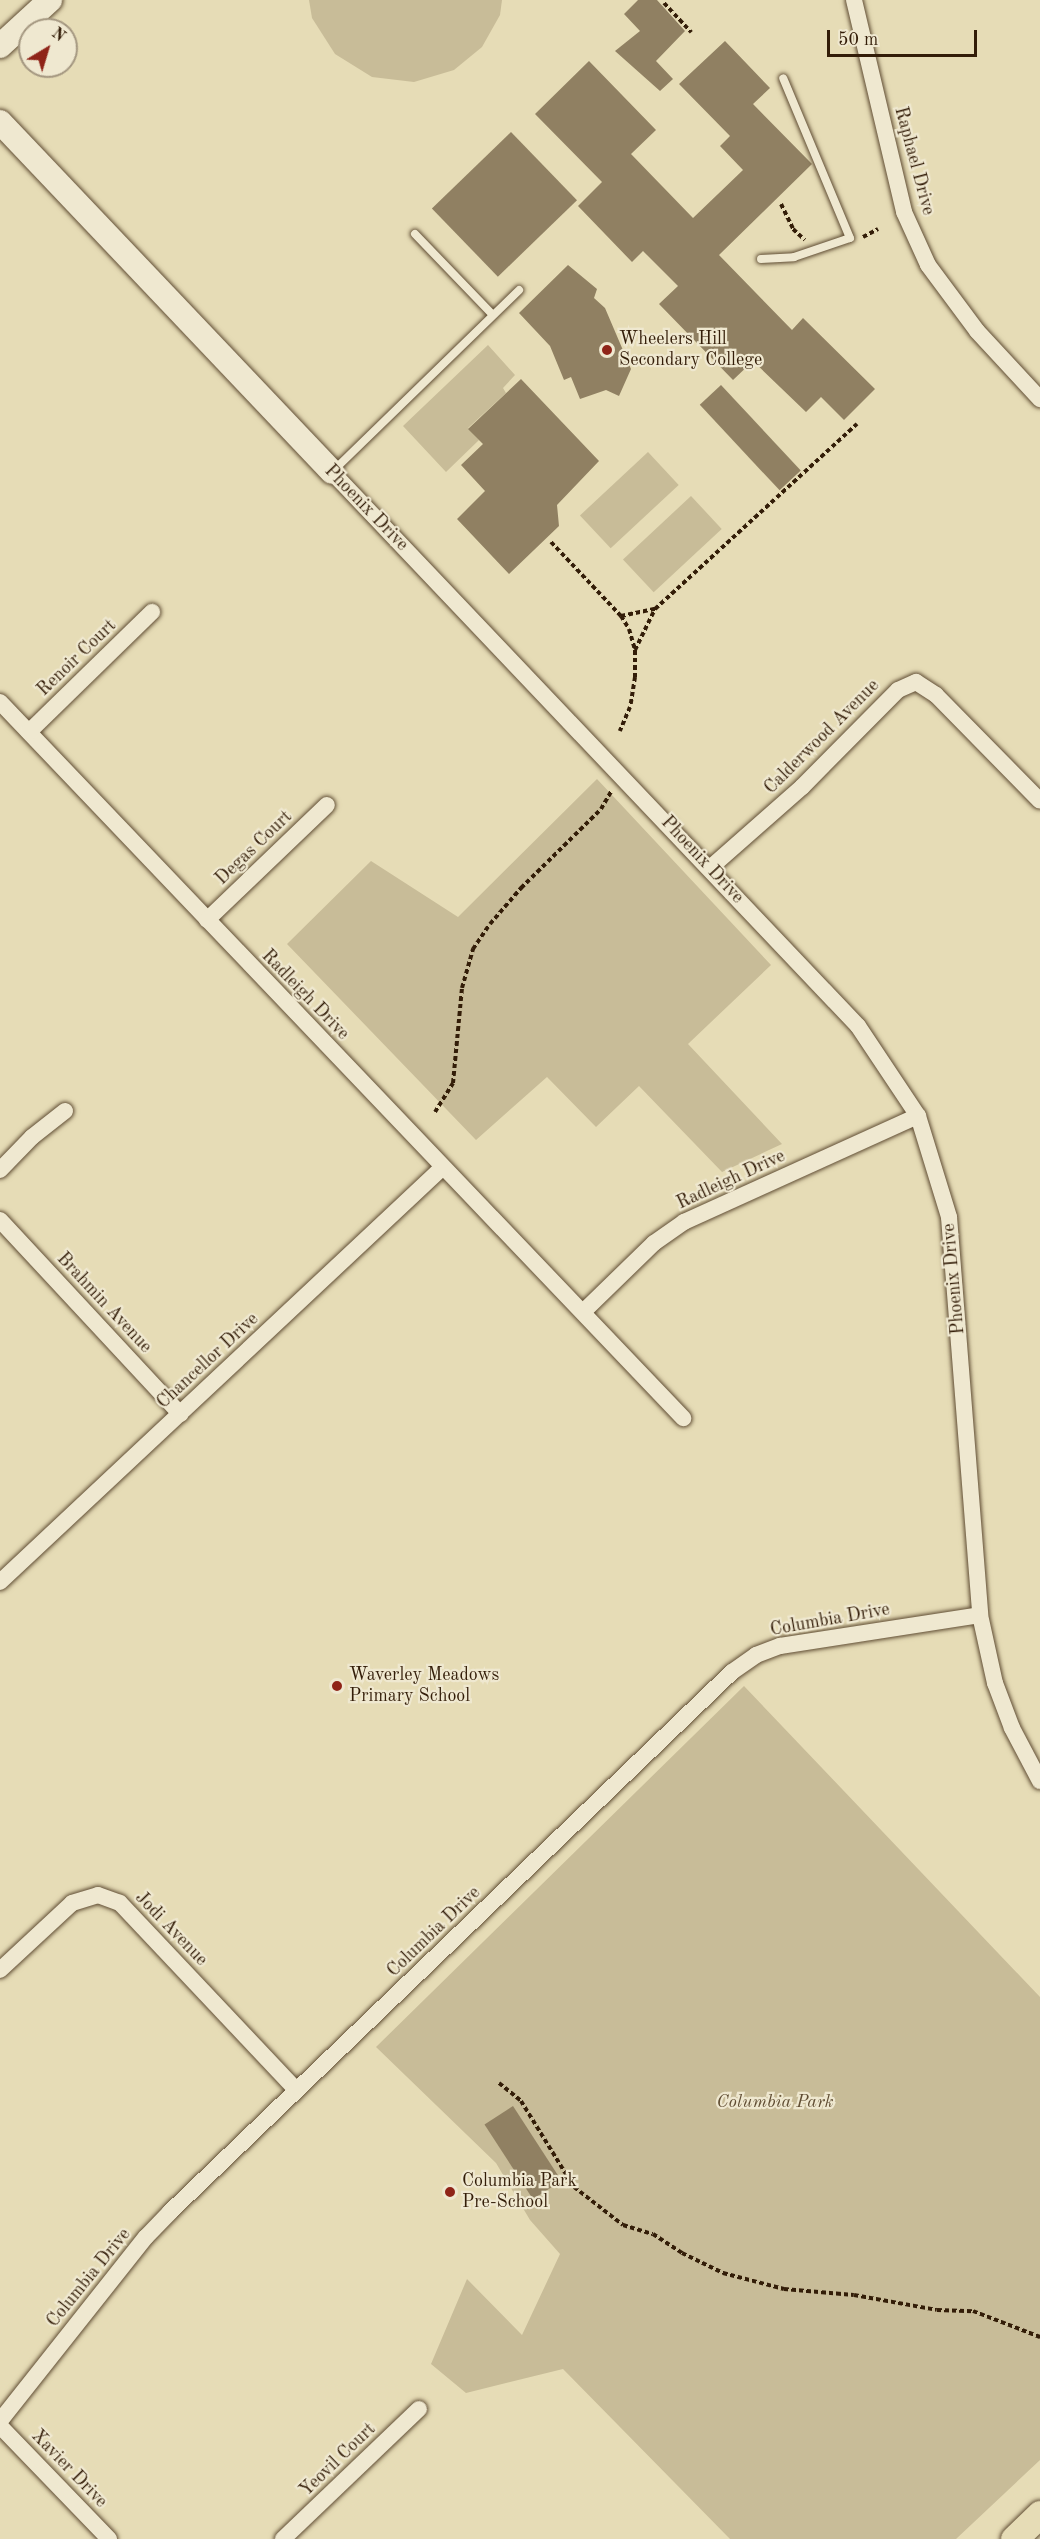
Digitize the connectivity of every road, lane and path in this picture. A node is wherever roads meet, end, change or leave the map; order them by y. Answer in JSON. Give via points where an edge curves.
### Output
{"nodes":[{"id":1,"x":50,"y":0,"type":"edge"},
{"id":2,"x":854,"y":0,"type":"edge"},
{"id":3,"x":664,"y":1,"type":"edge"},
{"id":4,"x":691,"y":32,"type":"dead end"},
{"id":5,"x":0,"y":46,"type":"edge"},
{"id":6,"x":783,"y":78,"type":"dead end"},
{"id":7,"x":0,"y":122,"type":"edge"},
{"id":8,"x":415,"y":234,"type":"dead end"},
{"id":9,"x":761,"y":259,"type":"dead end"},
{"id":10,"x":519,"y":290,"type":"dead end"},
{"id":11,"x":494,"y":315,"type":"junction"},
{"id":12,"x":1040,"y":399,"type":"edge"},
{"id":13,"x":857,"y":424,"type":"dead end"},
{"id":14,"x":332,"y":472,"type":"junction"},
{"id":15,"x":551,"y":542,"type":"dead end"},
{"id":16,"x":656,"y":609,"type":"junction"},
{"id":17,"x":152,"y":612,"type":"dead end"},
{"id":18,"x":621,"y":616,"type":"junction"},
{"id":19,"x":635,"y":650,"type":"junction"},
{"id":20,"x":0,"y":702,"type":"edge"},
{"id":21,"x":620,"y":731,"type":"dead end"},
{"id":22,"x":29,"y":732,"type":"junction"},
{"id":23,"x":621,"y":774,"type":"junction"},
{"id":24,"x":1040,"y":801,"type":"edge"},
{"id":25,"x":327,"y":805,"type":"dead end"},
{"id":26,"x":710,"y":868,"type":"junction"},
{"id":27,"x":207,"y":920,"type":"junction"},
{"id":28,"x":65,"y":1112,"type":"dead end"},
{"id":29,"x":435,"y":1112,"type":"dead end"},
{"id":30,"x":918,"y":1116,"type":"junction"},
{"id":31,"x":442,"y":1168,"type":"junction"},
{"id":32,"x":0,"y":1170,"type":"edge"},
{"id":33,"x":1,"y":1224,"type":"edge"},
{"id":34,"x":583,"y":1312,"type":"junction"},
{"id":35,"x":180,"y":1414,"type":"junction"},
{"id":36,"x":682,"y":1418,"type":"dead end"},
{"id":37,"x":0,"y":1582,"type":"edge"},
{"id":38,"x":980,"y":1615,"type":"junction"},
{"id":39,"x":1040,"y":1781,"type":"edge"},
{"id":40,"x":0,"y":1970,"type":"edge"},
{"id":41,"x":499,"y":2083,"type":"dead end"},
{"id":42,"x":296,"y":2090,"type":"junction"},
{"id":43,"x":1040,"y":2337,"type":"edge"},
{"id":44,"x":419,"y":2409,"type":"dead end"},
{"id":45,"x":0,"y":2421,"type":"edge"},
{"id":46,"x":0,"y":2426,"type":"edge"},
{"id":47,"x":1040,"y":2514,"type":"edge"},
{"id":48,"x":109,"y":2539,"type":"edge"},
{"id":49,"x":283,"y":2539,"type":"edge"},
{"id":50,"x":1014,"y":2539,"type":"edge"}],
"edges":[{"from":1,"to":5,"type":"street"},
{"from":2,"to":12,"type":"street","name":"Raphael Drive","via":[[904,212],[928,265],[977,331]]},
{"from":3,"to":4,"type":"path"},
{"from":6,"to":9,"type":"lane","via":[[850,238],[794,256]]},
{"from":7,"to":14,"type":"street","name":"Phoenix Drive"},
{"from":8,"to":11,"type":"lane"},
{"from":10,"to":11,"type":"lane"},
{"from":11,"to":14,"type":"lane"},
{"from":13,"to":16,"type":"path"},
{"from":14,"to":23,"type":"street","name":"Phoenix Drive"},
{"from":15,"to":18,"type":"path"},
{"from":16,"to":18,"type":"path"},
{"from":16,"to":19,"type":"path"},
{"from":17,"to":22,"type":"street","name":"Renoir Court"},
{"from":18,"to":19,"type":"path"},
{"from":19,"to":21,"type":"path","via":[[630,707]]},
{"from":20,"to":22,"type":"street","name":"Radleigh Drive"},
{"from":22,"to":27,"type":"street","name":"Radleigh Drive"},
{"from":23,"to":26,"type":"street","name":"Phoenix Drive"},
{"from":23,"to":29,"type":"path","via":[[601,809],[521,888],[473,949],[462,988],[453,1083]]},
{"from":24,"to":26,"type":"street","name":"Calderwood Avenue","via":[[936,695],[916,682],[898,690],[802,787]]},
{"from":25,"to":27,"type":"street","name":"Degas Court"},
{"from":26,"to":30,"type":"street","name":"Phoenix Drive","via":[[858,1026]]},
{"from":27,"to":31,"type":"street","name":"Radleigh Drive"},
{"from":28,"to":32,"type":"street","via":[[32,1137]]},
{"from":30,"to":34,"type":"street","name":"Radleigh Drive","via":[[684,1222],[654,1243]]},
{"from":30,"to":38,"type":"street","name":"Phoenix Drive","via":[[949,1217]]},
{"from":31,"to":34,"type":"street","name":"Radleigh Drive"},
{"from":31,"to":35,"type":"street","name":"Chancellor Drive"},
{"from":33,"to":35,"type":"street","name":"Brahmin Avenue"},
{"from":34,"to":36,"type":"street","name":"Radleigh Drive"},
{"from":35,"to":37,"type":"street","name":"Chancellor Drive"},
{"from":38,"to":39,"type":"street","name":"Phoenix Drive","via":[[995,1683],[1012,1728]]},
{"from":38,"to":42,"type":"street","name":"Columbia Drive","via":[[780,1646],[740,1666]]},
{"from":40,"to":42,"type":"street","name":"Jodi Avenue","via":[[72,1903],[98,1895],[120,1903]]},
{"from":41,"to":43,"type":"path","via":[[521,2101],[574,2187],[623,2225],[652,2234],[723,2273],[784,2289],[854,2295],[937,2310],[973,2311]]},
{"from":42,"to":45,"type":"street","name":"Columbia Drive","via":[[146,2237]]},
{"from":44,"to":49,"type":"street","name":"Yeovil Court"},
{"from":46,"to":48,"type":"street","name":"Xavier Drive"},
{"from":47,"to":50,"type":"main road"}]}
